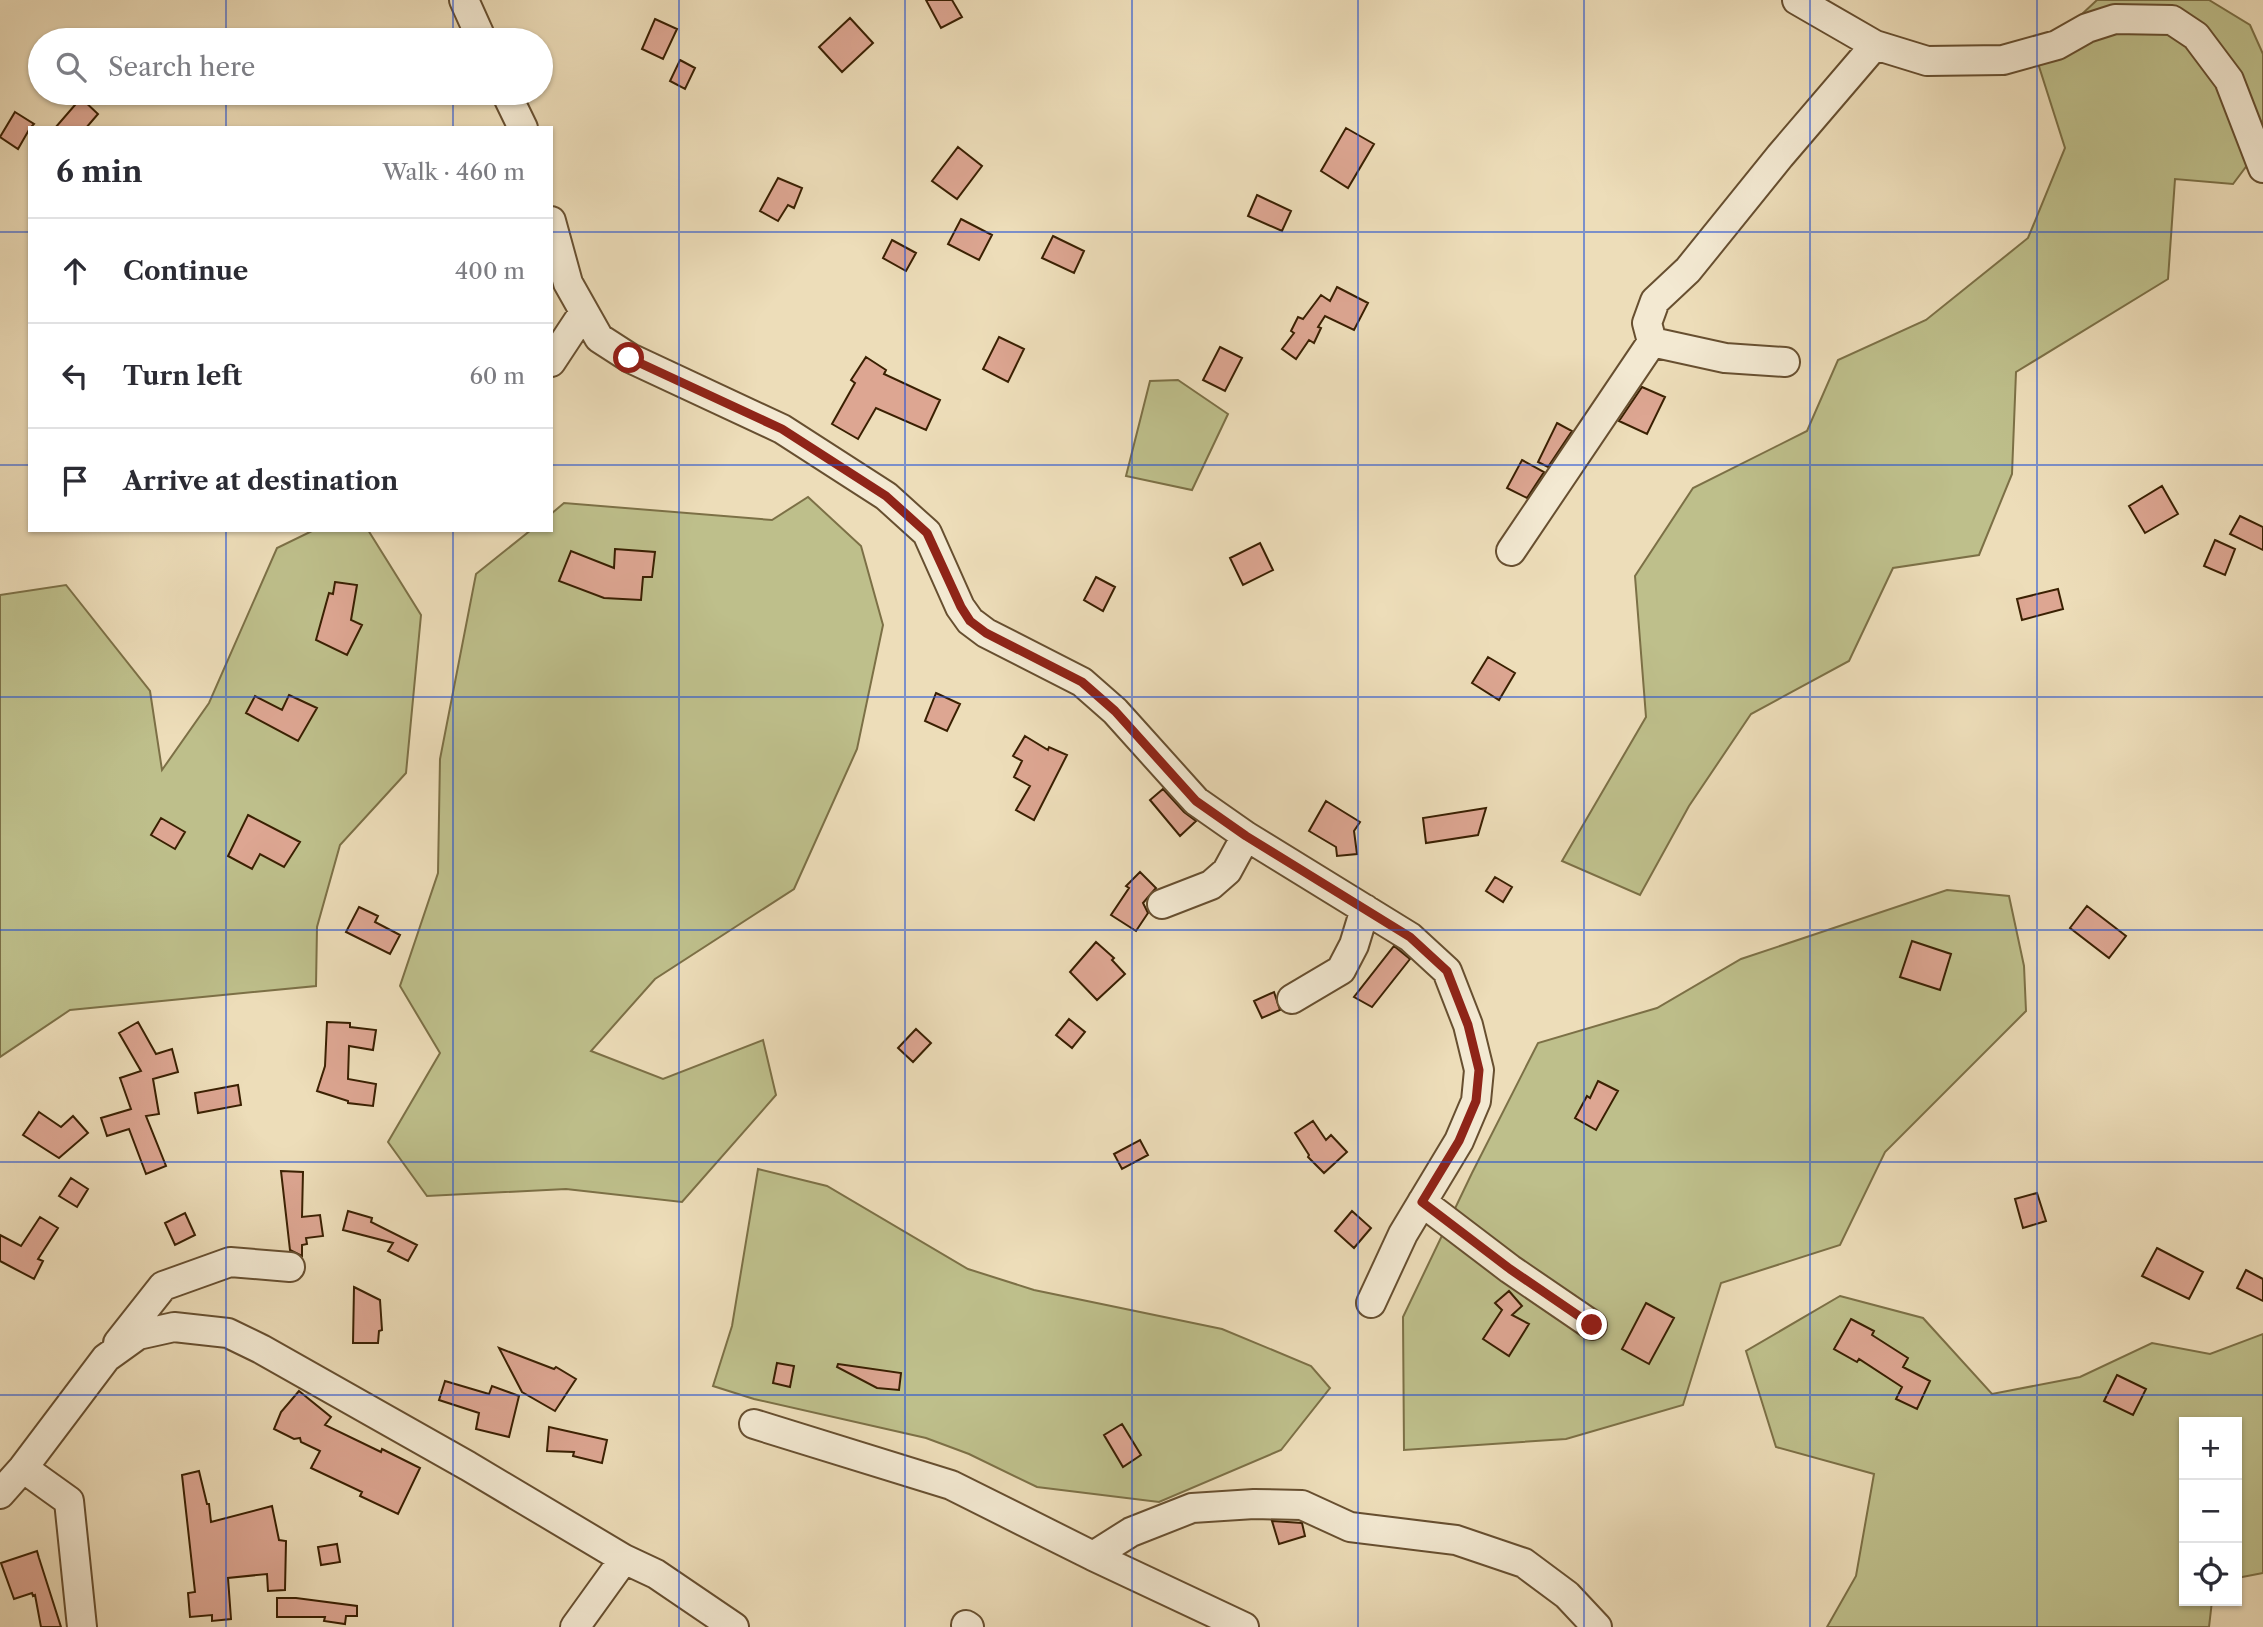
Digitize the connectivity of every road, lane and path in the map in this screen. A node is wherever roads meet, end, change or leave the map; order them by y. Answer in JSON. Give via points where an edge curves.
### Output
{"nodes":[{"id":1,"x":464,"y":0,"type":"edge"},
{"id":2,"x":1797,"y":0,"type":"edge"},
{"id":3,"x":477,"y":28,"type":"edge"},
{"id":4,"x":1875,"y":45,"type":"junction"},
{"id":5,"x":512,"y":105,"type":"edge"},
{"id":6,"x":522,"y":126,"type":"edge"},
{"id":7,"x":2263,"y":168,"type":"edge"},
{"id":8,"x":553,"y":228,"type":"edge"},
{"id":9,"x":584,"y":312,"type":"junction"},
{"id":10,"x":1652,"y":342,"type":"junction"},
{"id":11,"x":553,"y":359,"type":"edge"},
{"id":12,"x":1785,"y":362,"type":"dead end"},
{"id":13,"x":1511,"y":551,"type":"dead end"},
{"id":14,"x":1246,"y":836,"type":"junction"},
{"id":15,"x":1162,"y":904,"type":"dead end"},
{"id":16,"x":1366,"y":909,"type":"junction"},
{"id":17,"x":1292,"y":999,"type":"dead end"},
{"id":18,"x":1422,"y":1202,"type":"junction"},
{"id":19,"x":290,"y":1267,"type":"dead end"},
{"id":20,"x":1371,"y":1303,"type":"dead end"},
{"id":21,"x":1592,"y":1325,"type":"dead end"},
{"id":22,"x":106,"y":1358,"type":"junction"},
{"id":23,"x":754,"y":1424,"type":"dead end"},
{"id":24,"x":23,"y":1468,"type":"junction"},
{"id":25,"x":0,"y":1494,"type":"edge"},
{"id":26,"x":1093,"y":1556,"type":"junction"},
{"id":27,"x":624,"y":1559,"type":"junction"},
{"id":28,"x":82,"y":1627,"type":"edge"},
{"id":29,"x":575,"y":1627,"type":"edge"},
{"id":30,"x":734,"y":1627,"type":"edge"},
{"id":31,"x":1244,"y":1627,"type":"edge"},
{"id":32,"x":1597,"y":1627,"type":"edge"}],
"edges":[{"from":1,"to":3,"type":"street"},
{"from":2,"to":4,"type":"street"},
{"from":4,"to":7,"type":"street","via":[[1927,61],[2003,60],[2057,45],[2115,19],[2172,20],[2196,36],[2229,80]]},
{"from":4,"to":10,"type":"street","via":[[1688,270],[1655,301],[1647,323]]},
{"from":5,"to":6,"type":"street"},
{"from":8,"to":9,"type":"street","via":[[568,283]]},
{"from":9,"to":11,"type":"street"},
{"from":9,"to":14,"type":"street","via":[[599,338],[629,358],[782,429],[886,496],[927,533],[970,621],[1082,682],[1115,711],[1196,801]]},
{"from":10,"to":12,"type":"street","via":[[1725,358]]},
{"from":10,"to":13,"type":"street"},
{"from":14,"to":15,"type":"street","via":[[1227,871],[1211,885]]},
{"from":14,"to":16,"type":"street"},
{"from":16,"to":17,"type":"street","via":[[1340,970]]},
{"from":16,"to":18,"type":"street","via":[[1410,937],[1447,971],[1479,1070],[1476,1101],[1468,1121]]},
{"from":18,"to":20,"type":"street"},
{"from":18,"to":21,"type":"street"},
{"from":19,"to":22,"type":"street","via":[[230,1262],[163,1286]]},
{"from":22,"to":24,"type":"street"},
{"from":22,"to":27,"type":"street","via":[[138,1335],[174,1327],[228,1332]]},
{"from":23,"to":26,"type":"street","via":[[951,1485]]},
{"from":24,"to":25,"type":"street"},
{"from":24,"to":28,"type":"street","via":[[69,1501]]},
{"from":26,"to":31,"type":"street"},
{"from":26,"to":32,"type":"street","via":[[1131,1532],[1192,1508],[1302,1505],[1350,1527],[1456,1540],[1524,1563],[1567,1595]]},
{"from":27,"to":29,"type":"street"},
{"from":27,"to":30,"type":"street","via":[[656,1574]]}]}
